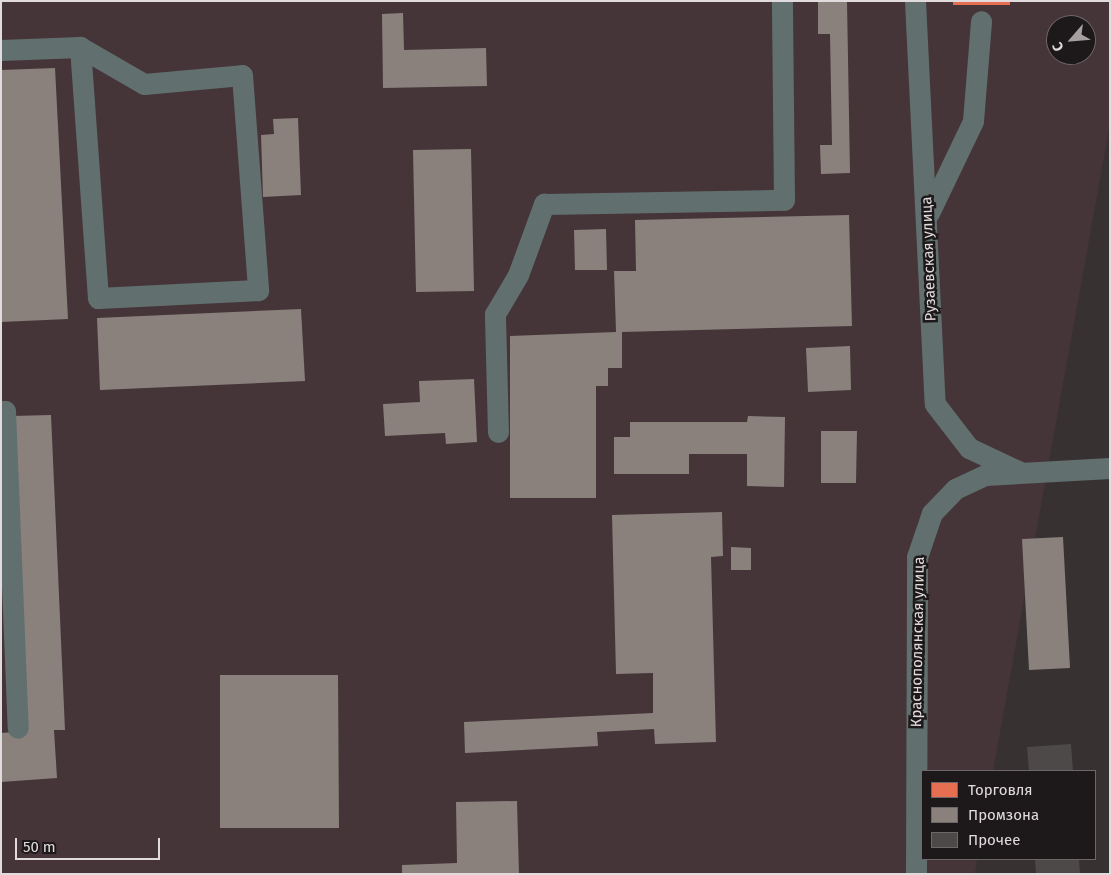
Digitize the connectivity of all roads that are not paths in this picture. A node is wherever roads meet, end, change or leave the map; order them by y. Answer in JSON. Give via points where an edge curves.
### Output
{"nodes":[{"id":1,"x":782,"y":1,"type":"edge"},
{"id":2,"x":915,"y":1,"type":"edge"},
{"id":3,"x":982,"y":21,"type":"dead end"},
{"id":4,"x":80,"y":48,"type":"junction"},
{"id":5,"x":1,"y":50,"type":"edge"},
{"id":6,"x":927,"y":215,"type":"junction"},
{"id":7,"x":1,"y":411,"type":"edge"},
{"id":8,"x":498,"y":432,"type":"dead end"},
{"id":9,"x":1110,"y":468,"type":"edge"},
{"id":10,"x":1021,"y":472,"type":"junction"},
{"id":11,"x":18,"y":728,"type":"dead end"},
{"id":12,"x":916,"y":874,"type":"edge"}],
"edges":[{"from":1,"to":8,"type":"street","via":[[784,200],[544,204],[518,275],[495,314]]},
{"from":2,"to":6,"type":"street","name":"Рузаевская улица"},
{"from":3,"to":6,"type":"street","via":[[973,121]]},
{"from":4,"to":4,"type":"street","via":[[144,84],[242,75],[258,290],[98,298]]},
{"from":4,"to":5,"type":"street"},
{"from":6,"to":10,"type":"street","name":"Рузаевская улица","via":[[935,404],[968,448]]},
{"from":7,"to":11,"type":"street","via":[[5,411]]},
{"from":9,"to":10,"type":"street","name":"Краснополянская улица"},
{"from":10,"to":12,"type":"street","name":"Краснополянская улица","via":[[985,475],[955,489],[932,513],[917,557]]}]}
